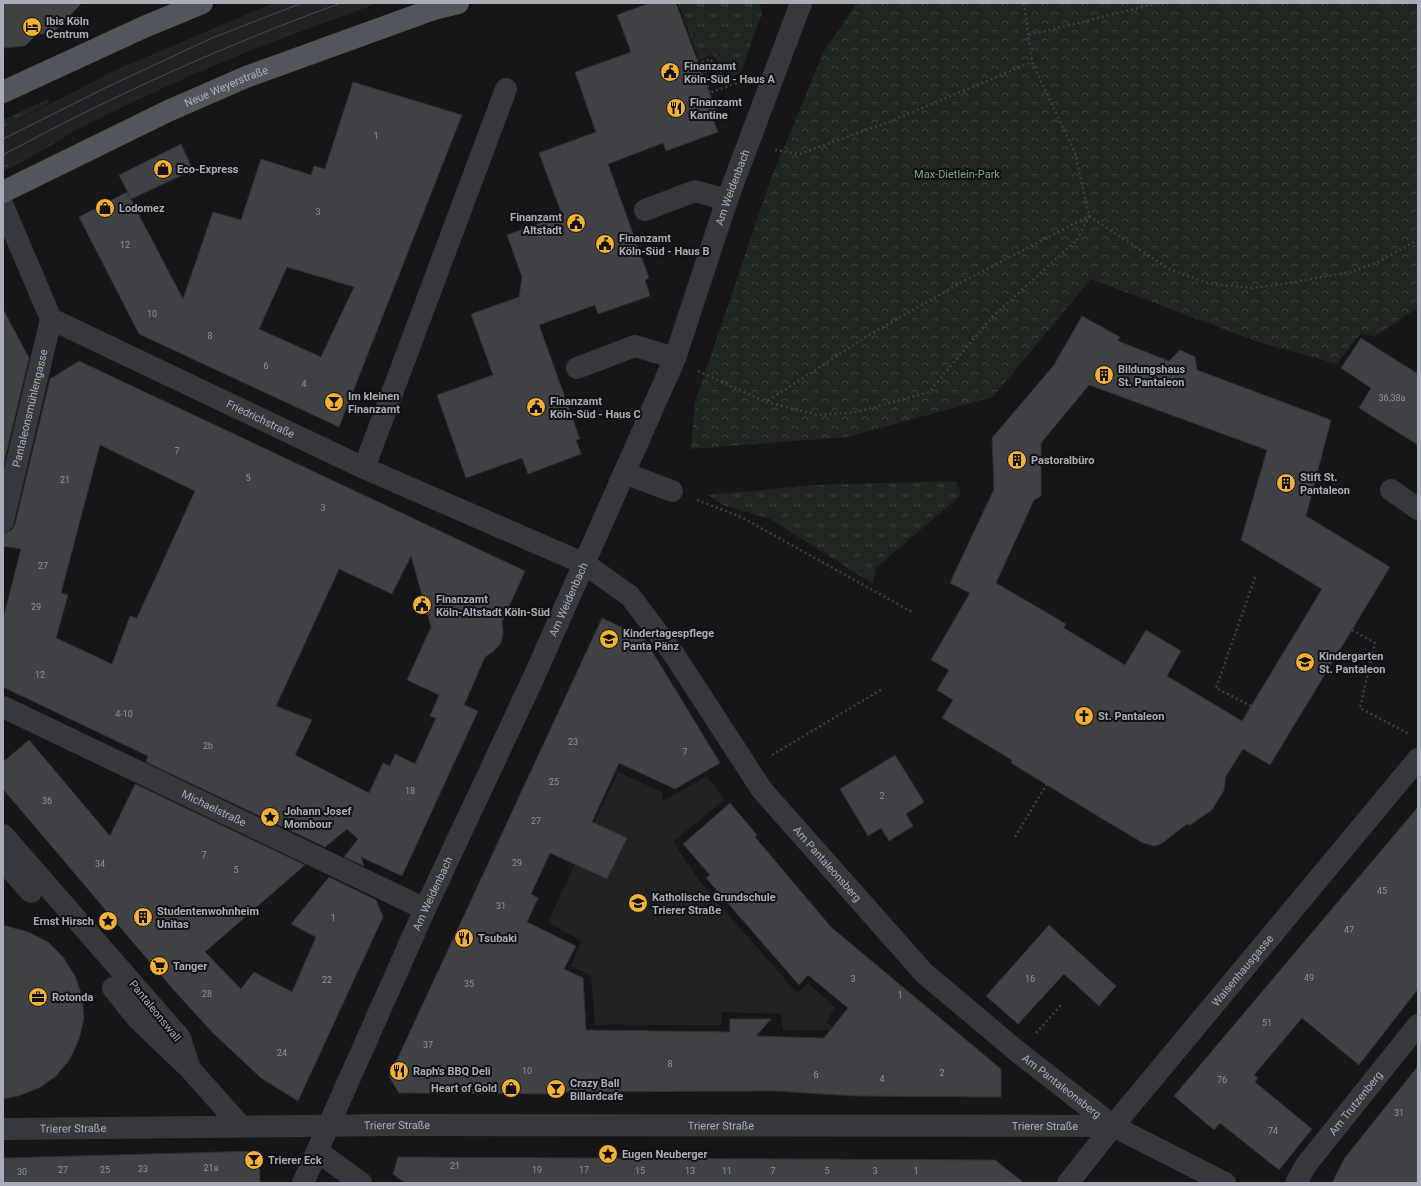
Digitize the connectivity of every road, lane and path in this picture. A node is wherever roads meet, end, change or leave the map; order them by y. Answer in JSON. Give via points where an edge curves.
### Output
{"nodes":[{"id":1,"x":202,"y":3,"type":"edge"},
{"id":2,"x":458,"y":3,"type":"edge"},
{"id":3,"x":801,"y":3,"type":"edge"},
{"id":4,"x":1024,"y":3,"type":"edge"},
{"id":5,"x":1159,"y":3,"type":"edge"},
{"id":6,"x":1029,"y":35,"type":"junction"},
{"id":7,"x":1032,"y":62,"type":"junction"},
{"id":8,"x":731,"y":85,"type":"dead end"},
{"id":9,"x":726,"y":86,"type":"dead end"},
{"id":10,"x":506,"y":89,"type":"dead end"},
{"id":11,"x":3,"y":92,"type":"edge"},
{"id":12,"x":747,"y":145,"type":"junction"},
{"id":13,"x":3,"y":192,"type":"edge"},
{"id":14,"x":727,"y":200,"type":"junction"},
{"id":15,"x":3,"y":206,"type":"edge"},
{"id":16,"x":645,"y":210,"type":"dead end"},
{"id":17,"x":1089,"y":216,"type":"junction"},
{"id":18,"x":1418,"y":240,"type":"edge"},
{"id":19,"x":51,"y":319,"type":"junction"},
{"id":20,"x":674,"y":359,"type":"junction"},
{"id":21,"x":577,"y":368,"type":"dead end"},
{"id":22,"x":766,"y":402,"type":"junction"},
{"id":23,"x":364,"y":468,"type":"junction"},
{"id":24,"x":624,"y":473,"type":"junction"},
{"id":25,"x":1391,"y":490,"type":"dead end"},
{"id":26,"x":672,"y":491,"type":"joint"},
{"id":27,"x":1418,"y":509,"type":"edge"},
{"id":28,"x":3,"y":521,"type":"edge"},
{"id":29,"x":585,"y":564,"type":"junction"},
{"id":30,"x":1256,"y":575,"type":"dead end"},
{"id":31,"x":912,"y":612,"type":"dead end"},
{"id":32,"x":1352,"y":630,"type":"dead end"},
{"id":33,"x":884,"y":688,"type":"dead end"},
{"id":34,"x":1251,"y":706,"type":"dead end"},
{"id":35,"x":3,"y":707,"type":"edge"},
{"id":36,"x":1397,"y":728,"type":"dead end"},
{"id":37,"x":769,"y":757,"type":"dead end"},
{"id":38,"x":1418,"y":759,"type":"edge"},
{"id":39,"x":1051,"y":777,"type":"dead end"},
{"id":40,"x":3,"y":835,"type":"edge"},
{"id":41,"x":1015,"y":837,"type":"dead end"},
{"id":42,"x":3,"y":861,"type":"edge"},
{"id":43,"x":31,"y":892,"type":"dead end"},
{"id":44,"x":425,"y":909,"type":"junction"},
{"id":45,"x":113,"y":988,"type":"dead end"},
{"id":46,"x":1060,"y":1005,"type":"dead end"},
{"id":47,"x":1418,"y":1025,"type":"edge"},
{"id":48,"x":1033,"y":1036,"type":"dead end"},
{"id":49,"x":190,"y":1069,"type":"junction"},
{"id":50,"x":240,"y":1125,"type":"junction"},
{"id":51,"x":328,"y":1125,"type":"junction"},
{"id":52,"x":1113,"y":1126,"type":"junction"},
{"id":53,"x":3,"y":1129,"type":"edge"},
{"id":54,"x":317,"y":1151,"type":"junction"},
{"id":55,"x":303,"y":1183,"type":"edge"},
{"id":56,"x":361,"y":1183,"type":"edge"},
{"id":57,"x":1068,"y":1183,"type":"edge"},
{"id":58,"x":1225,"y":1183,"type":"edge"},
{"id":59,"x":1296,"y":1183,"type":"edge"}],
"edges":[{"from":1,"to":11,"type":"main road"},
{"from":2,"to":13,"type":"main road","name":"Neue Weyerstraße","via":[[434,9],[246,77],[168,111]]},
{"from":3,"to":12,"type":"street","name":"Am Weidenbach"},
{"from":4,"to":6,"type":"path"},
{"from":5,"to":6,"type":"path"},
{"from":6,"to":7,"type":"path"},
{"from":7,"to":12,"type":"path","via":[[894,120],[800,154]]},
{"from":7,"to":17,"type":"path","via":[[1075,152]]},
{"from":8,"to":9,"type":"path","via":[[710,59],[703,62],[709,93]]},
{"from":10,"to":23,"type":"street"},
{"from":12,"to":14,"type":"street","name":"Am Weidenbach"},
{"from":14,"to":16,"type":"street","via":[[695,191]]},
{"from":14,"to":20,"type":"street","name":"Am Weidenbach"},
{"from":15,"to":19,"type":"street"},
{"from":17,"to":18,"type":"path","via":[[1169,269],[1211,284],[1252,288],[1351,272],[1378,262]]},
{"from":17,"to":22,"type":"path","via":[[875,331]]},
{"from":17,"to":22,"type":"path","via":[[1077,240],[992,317],[929,392],[857,412],[818,415]]},
{"from":19,"to":23,"type":"street","name":"Friedrichstraße"},
{"from":19,"to":28,"type":"street","name":"Pantaleonsmühlengasse"},
{"from":20,"to":21,"type":"street","via":[[635,346]]},
{"from":20,"to":22,"type":"path"},
{"from":20,"to":24,"type":"street","name":"Am Weidenbach"},
{"from":23,"to":29,"type":"street","name":"Friedrichstraße"},
{"from":24,"to":26,"type":"street"},
{"from":24,"to":29,"type":"street","name":"Am Weidenbach"},
{"from":25,"to":27,"type":"street"},
{"from":26,"to":31,"type":"path","via":[[741,517]]},
{"from":29,"to":44,"type":"street","name":"Am Weidenbach"},
{"from":29,"to":52,"type":"street","name":"Am Pantaleonsberg","via":[[630,596],[673,653],[762,790],[924,973],[1018,1052]]},
{"from":30,"to":34,"type":"path","via":[[1216,688]]},
{"from":32,"to":36,"type":"path","via":[[1375,643],[1360,708]]},
{"from":33,"to":37,"type":"path"},
{"from":35,"to":44,"type":"street","name":"Michaelstraße"},
{"from":38,"to":52,"type":"street","name":"Waisenhausgasse"},
{"from":39,"to":41,"type":"path"},
{"from":40,"to":49,"type":"street","name":"Pantaleonswall","via":[[180,1038]]},
{"from":42,"to":43,"type":"street"},
{"from":44,"to":51,"type":"street","name":"Am Weidenbach"},
{"from":45,"to":49,"type":"street","via":[[138,1018]]},
{"from":46,"to":48,"type":"path"},
{"from":47,"to":59,"type":"street","name":"Am Trutzenberg","via":[[1306,1166]]},
{"from":49,"to":50,"type":"street","name":"Pantaleonswall"},
{"from":50,"to":51,"type":"street"},
{"from":50,"to":53,"type":"street","name":"Trierer Straße"},
{"from":51,"to":52,"type":"street","name":"Trierer Straße"},
{"from":51,"to":54,"type":"street","name":"Am Weidenbach"},
{"from":52,"to":57,"type":"street","name":"Waisenhausgasse"},
{"from":52,"to":58,"type":"street","name":"Am Pantaleonsberg"},
{"from":54,"to":55,"type":"street","name":"Am Weidenbach"},
{"from":54,"to":56,"type":"street"}]}
